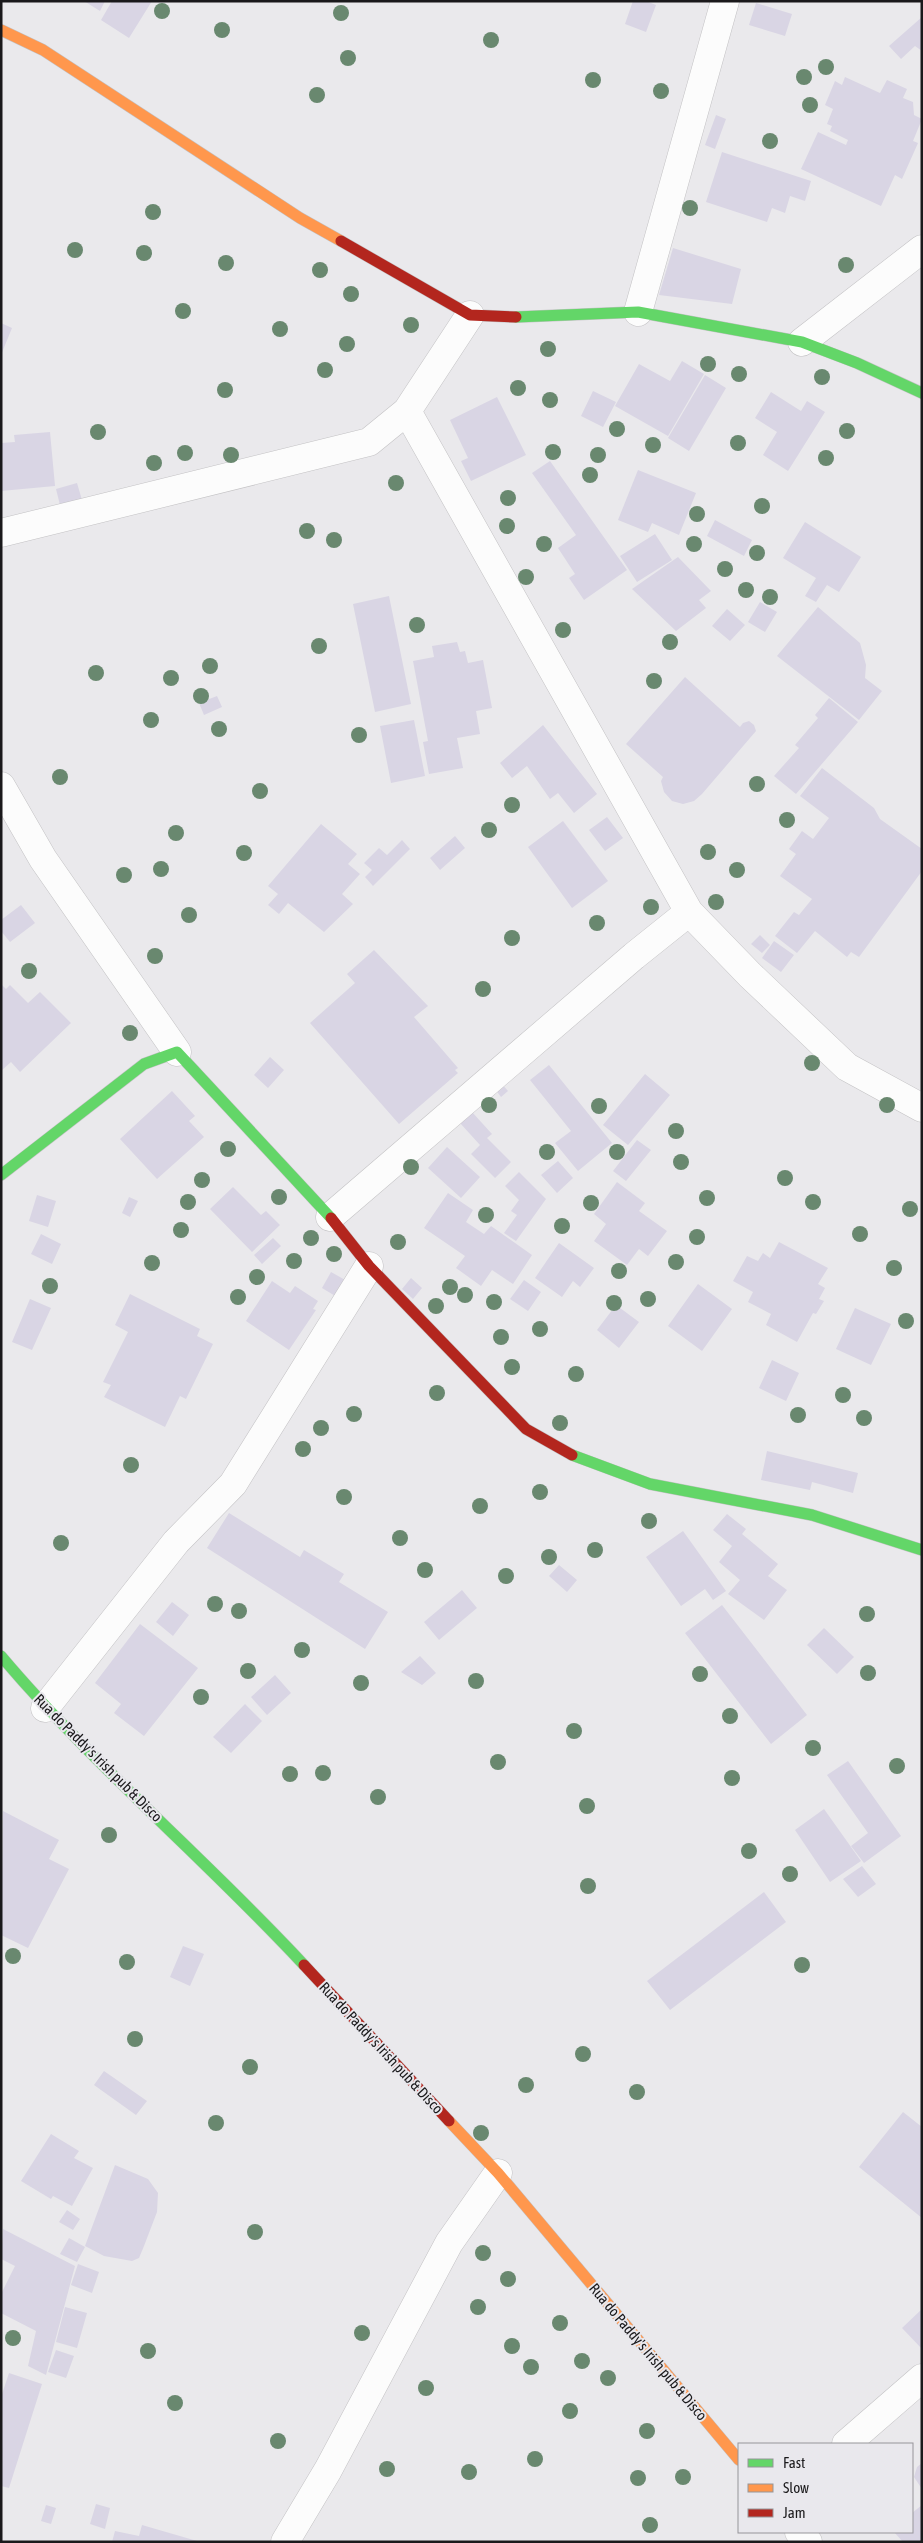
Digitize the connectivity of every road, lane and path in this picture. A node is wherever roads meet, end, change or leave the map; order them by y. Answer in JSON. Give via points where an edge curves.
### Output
{"nodes":[{"id":1,"x":725,"y":1,"type":"edge"},
{"id":2,"x":1,"y":30,"type":"edge"},
{"id":3,"x":922,"y":249,"type":"edge"},
{"id":4,"x":638,"y":312,"type":"junction"},
{"id":5,"x":470,"y":315,"type":"junction"},
{"id":6,"x":802,"y":342,"type":"junction"},
{"id":7,"x":922,"y":393,"type":"edge"},
{"id":8,"x":407,"y":411,"type":"junction"},
{"id":9,"x":1,"y":533,"type":"edge"},
{"id":10,"x":1,"y":786,"type":"edge"},
{"id":11,"x":689,"y":912,"type":"junction"},
{"id":12,"x":177,"y":1052,"type":"junction"},
{"id":13,"x":922,"y":1108,"type":"edge"},
{"id":14,"x":1,"y":1175,"type":"edge"},
{"id":15,"x":330,"y":1217,"type":"junction"},
{"id":16,"x":368,"y":1266,"type":"junction"},
{"id":17,"x":922,"y":1550,"type":"edge"},
{"id":18,"x":1,"y":1656,"type":"edge"},
{"id":19,"x":45,"y":1708,"type":"junction"},
{"id":20,"x":498,"y":2173,"type":"junction"},
{"id":21,"x":922,"y":2378,"type":"edge"},
{"id":22,"x":847,"y":2443,"type":"edge"},
{"id":23,"x":738,"y":2459,"type":"edge"},
{"id":24,"x":285,"y":2542,"type":"edge"}],
"edges":[{"from":1,"to":4,"type":"street"},
{"from":2,"to":5,"type":"street","via":[[43,50],[300,218]]},
{"from":3,"to":6,"type":"street"},
{"from":4,"to":5,"type":"street","via":[[515,317]]},
{"from":4,"to":6,"type":"street"},
{"from":5,"to":8,"type":"street"},
{"from":6,"to":7,"type":"street"},
{"from":8,"to":9,"type":"street","via":[[369,442]]},
{"from":8,"to":11,"type":"street"},
{"from":10,"to":12,"type":"street","via":[[44,859]]},
{"from":11,"to":13,"type":"street","via":[[847,1067]]},
{"from":11,"to":15,"type":"street"},
{"from":12,"to":14,"type":"street","via":[[144,1064]]},
{"from":12,"to":15,"type":"street"},
{"from":15,"to":16,"type":"street"},
{"from":16,"to":17,"type":"street","via":[[526,1429],[581,1460],[650,1484],[812,1515]]},
{"from":16,"to":19,"type":"street","via":[[233,1484],[176,1542]]},
{"from":18,"to":19,"type":"street","name":"Rua do Paddy's Irish pub & Disco"},
{"from":19,"to":20,"type":"street","name":"Rua do Paddy's Irish pub & Disco","via":[[256,1913]]},
{"from":20,"to":23,"type":"street","name":"Rua do Paddy's Irish pub & Disco"},
{"from":20,"to":24,"type":"street","via":[[449,2243],[328,2470]]},
{"from":21,"to":22,"type":"street"}]}
